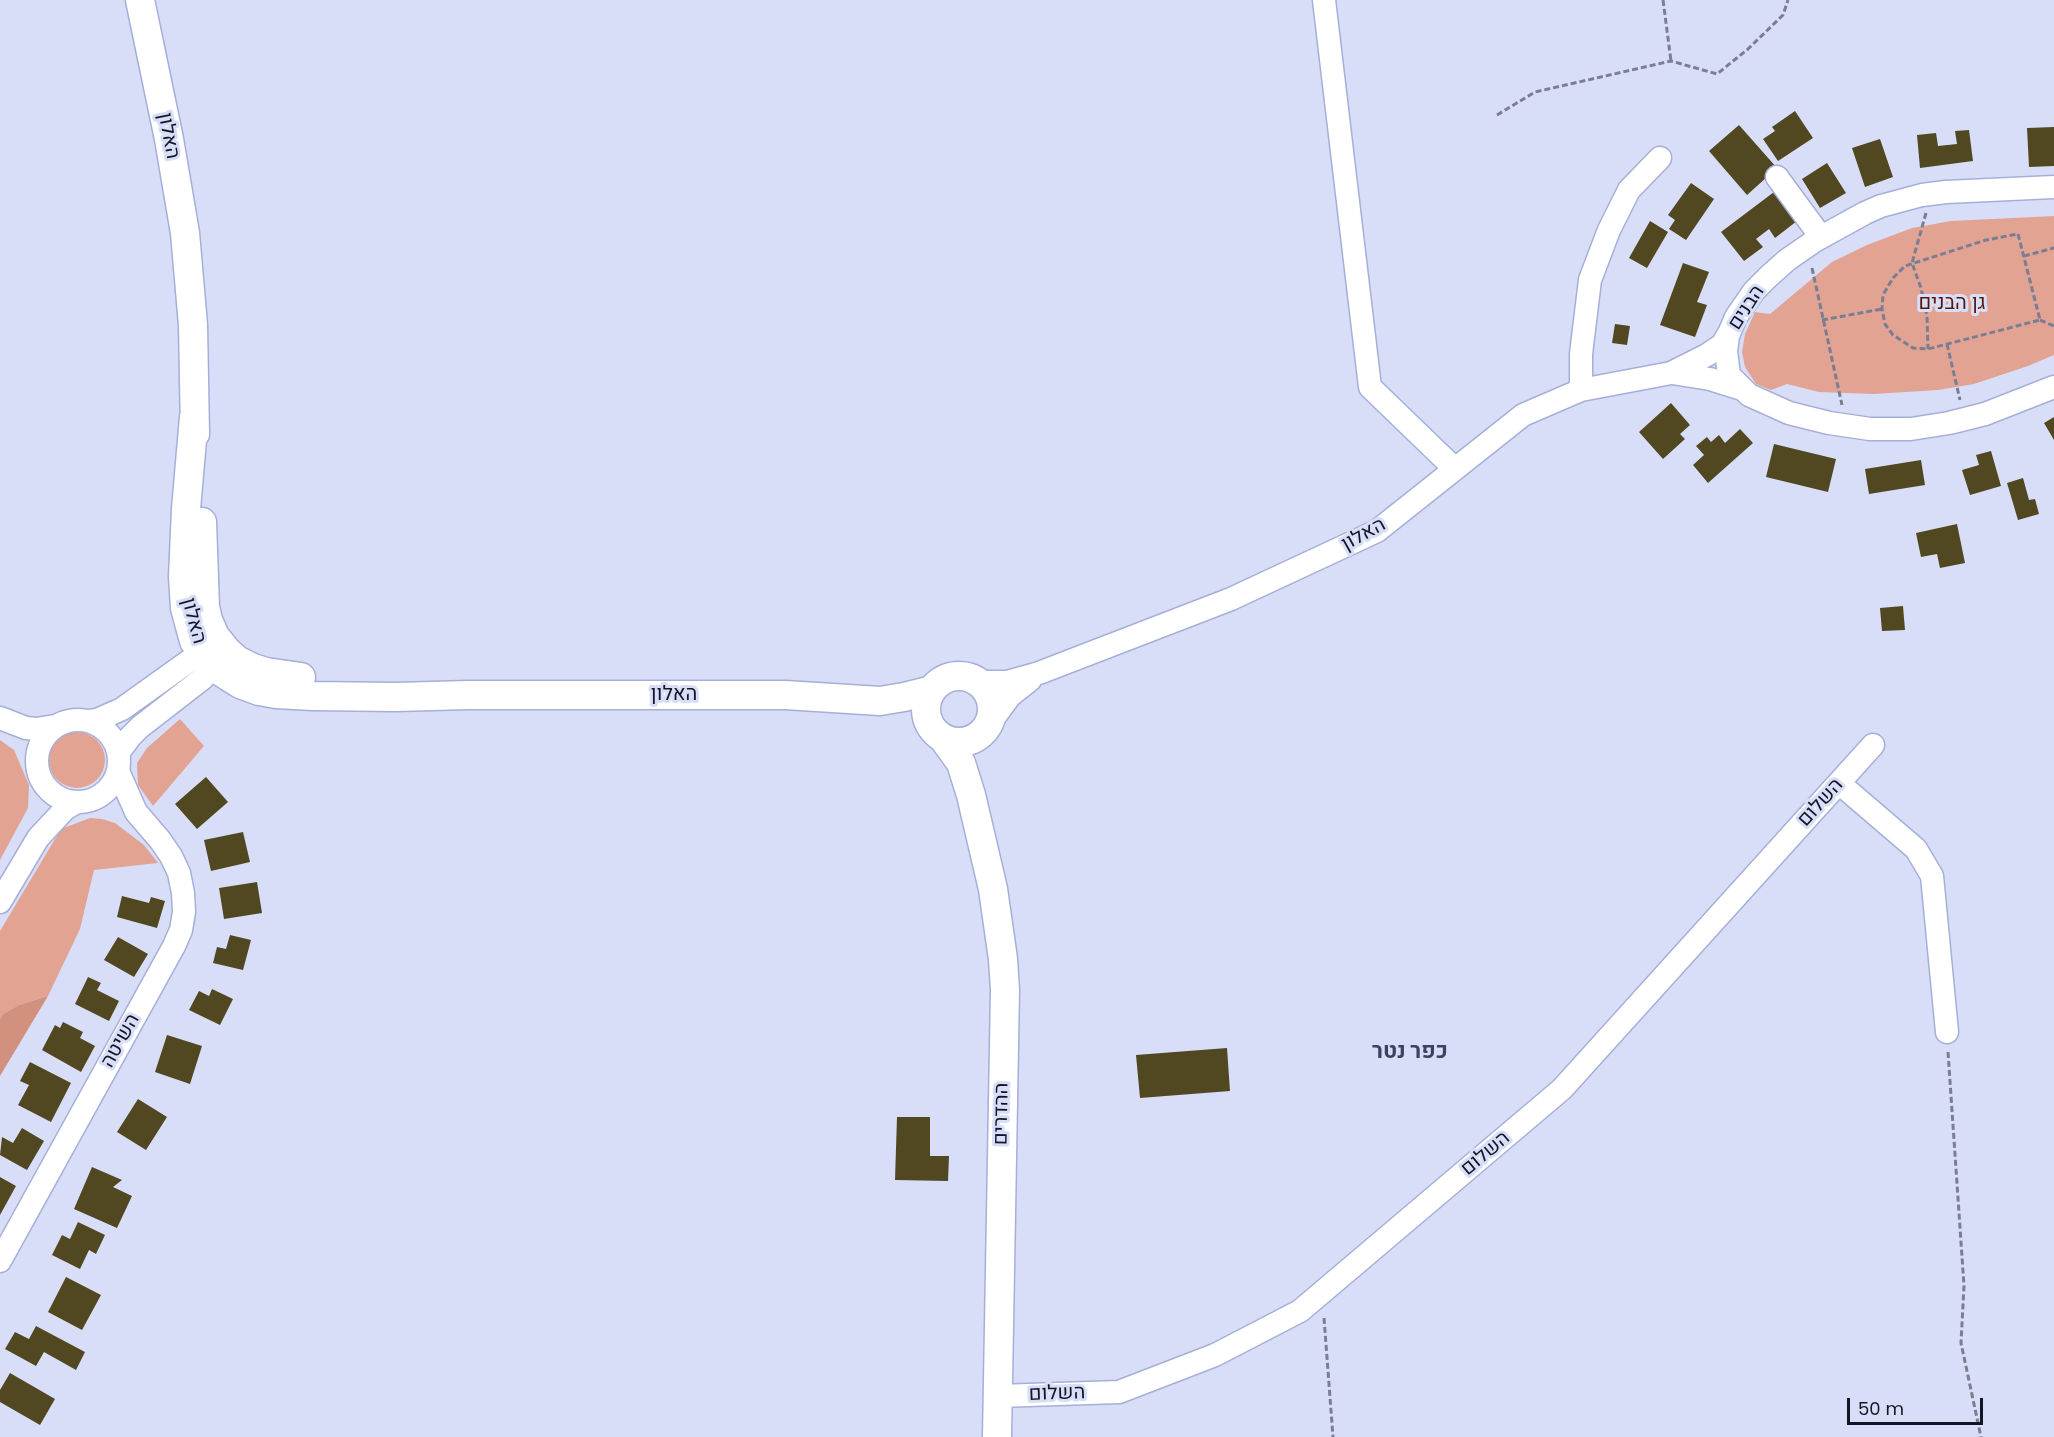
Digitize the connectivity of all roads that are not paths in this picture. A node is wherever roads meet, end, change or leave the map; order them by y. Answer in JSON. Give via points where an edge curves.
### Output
{"nodes":[{"id":1,"x":140,"y":0,"type":"edge"},
{"id":2,"x":1324,"y":0,"type":"edge"},
{"id":3,"x":1660,"y":158,"type":"dead end"},
{"id":4,"x":1777,"y":177,"type":"dead end"},
{"id":5,"x":2054,"y":186,"type":"edge"},
{"id":6,"x":1814,"y":241,"type":"junction"},
{"id":7,"x":1729,"y":333,"type":"junction"},
{"id":8,"x":1671,"y":373,"type":"junction"},
{"id":9,"x":2054,"y":387,"type":"edge"},
{"id":10,"x":1742,"y":389,"type":"junction"},
{"id":11,"x":1581,"y":390,"type":"junction"},
{"id":12,"x":1455,"y":469,"type":"junction"},
{"id":13,"x":212,"y":656,"type":"junction"},
{"id":14,"x":1039,"y":674,"type":"junction"},
{"id":15,"x":978,"y":682,"type":"junction"},
{"id":16,"x":932,"y":690,"type":"junction"},
{"id":17,"x":880,"y":700,"type":"junction"},
{"id":18,"x":5,"y":721,"type":"edge"},
{"id":19,"x":89,"y":721,"type":"junction"},
{"id":20,"x":55,"y":726,"type":"junction"},
{"id":21,"x":986,"y":728,"type":"junction"},
{"id":22,"x":935,"y":730,"type":"junction"},
{"id":23,"x":1873,"y":745,"type":"dead end"},
{"id":24,"x":36,"y":759,"type":"junction"},
{"id":25,"x":118,"y":761,"type":"junction"},
{"id":26,"x":43,"y":783,"type":"junction"},
{"id":27,"x":1839,"y":783,"type":"junction"},
{"id":28,"x":971,"y":795,"type":"junction"},
{"id":29,"x":84,"y":800,"type":"junction"},
{"id":30,"x":141,"y":818,"type":"junction"},
{"id":31,"x":38,"y":838,"type":"junction"},
{"id":32,"x":0,"y":902,"type":"edge"},
{"id":33,"x":1947,"y":1032,"type":"road end"},
{"id":34,"x":0,"y":1261,"type":"edge"},
{"id":35,"x":998,"y":1396,"type":"junction"},
{"id":36,"x":997,"y":1437,"type":"edge"}],
"edges":[{"from":1,"to":13,"type":"main road","name":"האלון","via":[[185,233],[193,324],[205,607],[215,636]]},
{"from":2,"to":12,"type":"street","via":[[1370,387]]},
{"from":3,"to":11,"type":"street","via":[[1629,190],[1590,280]]},
{"from":4,"to":6,"type":"street"},
{"from":5,"to":6,"type":"street","name":"הבנים","via":[[1931,194],[1881,206]]},
{"from":6,"to":7,"type":"street","name":"הבנים","via":[[1786,260],[1754,291]]},
{"from":7,"to":8,"type":"street","name":"האלון","via":[[1722,345]]},
{"from":7,"to":10,"type":"street","name":"הבנים","via":[[1727,364],[1730,375]]},
{"from":8,"to":10,"type":"street","name":"האלון"},
{"from":8,"to":11,"type":"street","name":"האלון"},
{"from":9,"to":10,"type":"street","name":"הבנים","via":[[1964,419],[1911,429],[1870,429],[1790,413]]},
{"from":11,"to":12,"type":"street","name":"האלון","via":[[1523,415]]},
{"from":12,"to":14,"type":"street","name":"האלון","via":[[1377,531],[1231,599]]},
{"from":13,"to":17,"type":"main road","name":"האלון","via":[[237,660],[266,672],[469,695],[784,695]]},
{"from":13,"to":19,"type":"street","via":[[122,710]]},
{"from":13,"to":25,"type":"street","via":[[202,679],[140,727]]},
{"from":14,"to":15,"type":"street","name":"האלון","via":[[1007,682]]},
{"from":14,"to":21,"type":"street","name":"האלון","via":[[1010,696]]},
{"from":15,"to":16,"type":"main road","via":[[959,676],[939,682]]},
{"from":15,"to":21,"type":"main road","via":[[989,694],[993,707]]},
{"from":16,"to":17,"type":"main road","name":"האלון"},
{"from":16,"to":22,"type":"main road","via":[[926,710]]},
{"from":17,"to":22,"type":"main road","name":"האלון","via":[[903,708]]},
{"from":18,"to":20,"type":"street","via":[[36,729]]},
{"from":18,"to":24,"type":"street","via":[[27,741]]},
{"from":19,"to":20,"type":"street","via":[[73,719]]},
{"from":19,"to":25,"type":"street","via":[[107,731],[114,741]]},
{"from":20,"to":24,"type":"street","via":[[42,739]]},
{"from":21,"to":22,"type":"main road","via":[[964,742],[952,742]]},
{"from":21,"to":28,"type":"main road","name":"ההדרים","via":[[975,753]]},
{"from":22,"to":28,"type":"main road","name":"ההדרים","via":[[961,763]]},
{"from":23,"to":27,"type":"street","name":"השלום"},
{"from":24,"to":26,"type":"street"},
{"from":25,"to":29,"type":"street","via":[[110,788]]},
{"from":25,"to":30,"type":"street","name":"השיטה","via":[[129,801]]},
{"from":26,"to":29,"type":"street","via":[[57,797]]},
{"from":26,"to":31,"type":"street","via":[[45,809]]},
{"from":27,"to":33,"type":"street","via":[[1917,849],[1932,876]]},
{"from":27,"to":35,"type":"street","name":"השלום","via":[[1562,1089],[1300,1311],[1215,1355],[1119,1392]]},
{"from":28,"to":35,"type":"main road","name":"ההדרים","via":[[993,889],[1005,990]]},
{"from":29,"to":30,"type":"street"},
{"from":29,"to":31,"type":"street","via":[[65,809]]},
{"from":30,"to":34,"type":"street","name":"השיטה","via":[[171,856],[179,873],[184,903],[181,930]]},
{"from":31,"to":32,"type":"street"},
{"from":35,"to":36,"type":"main road","name":"ההדרים"}]}
